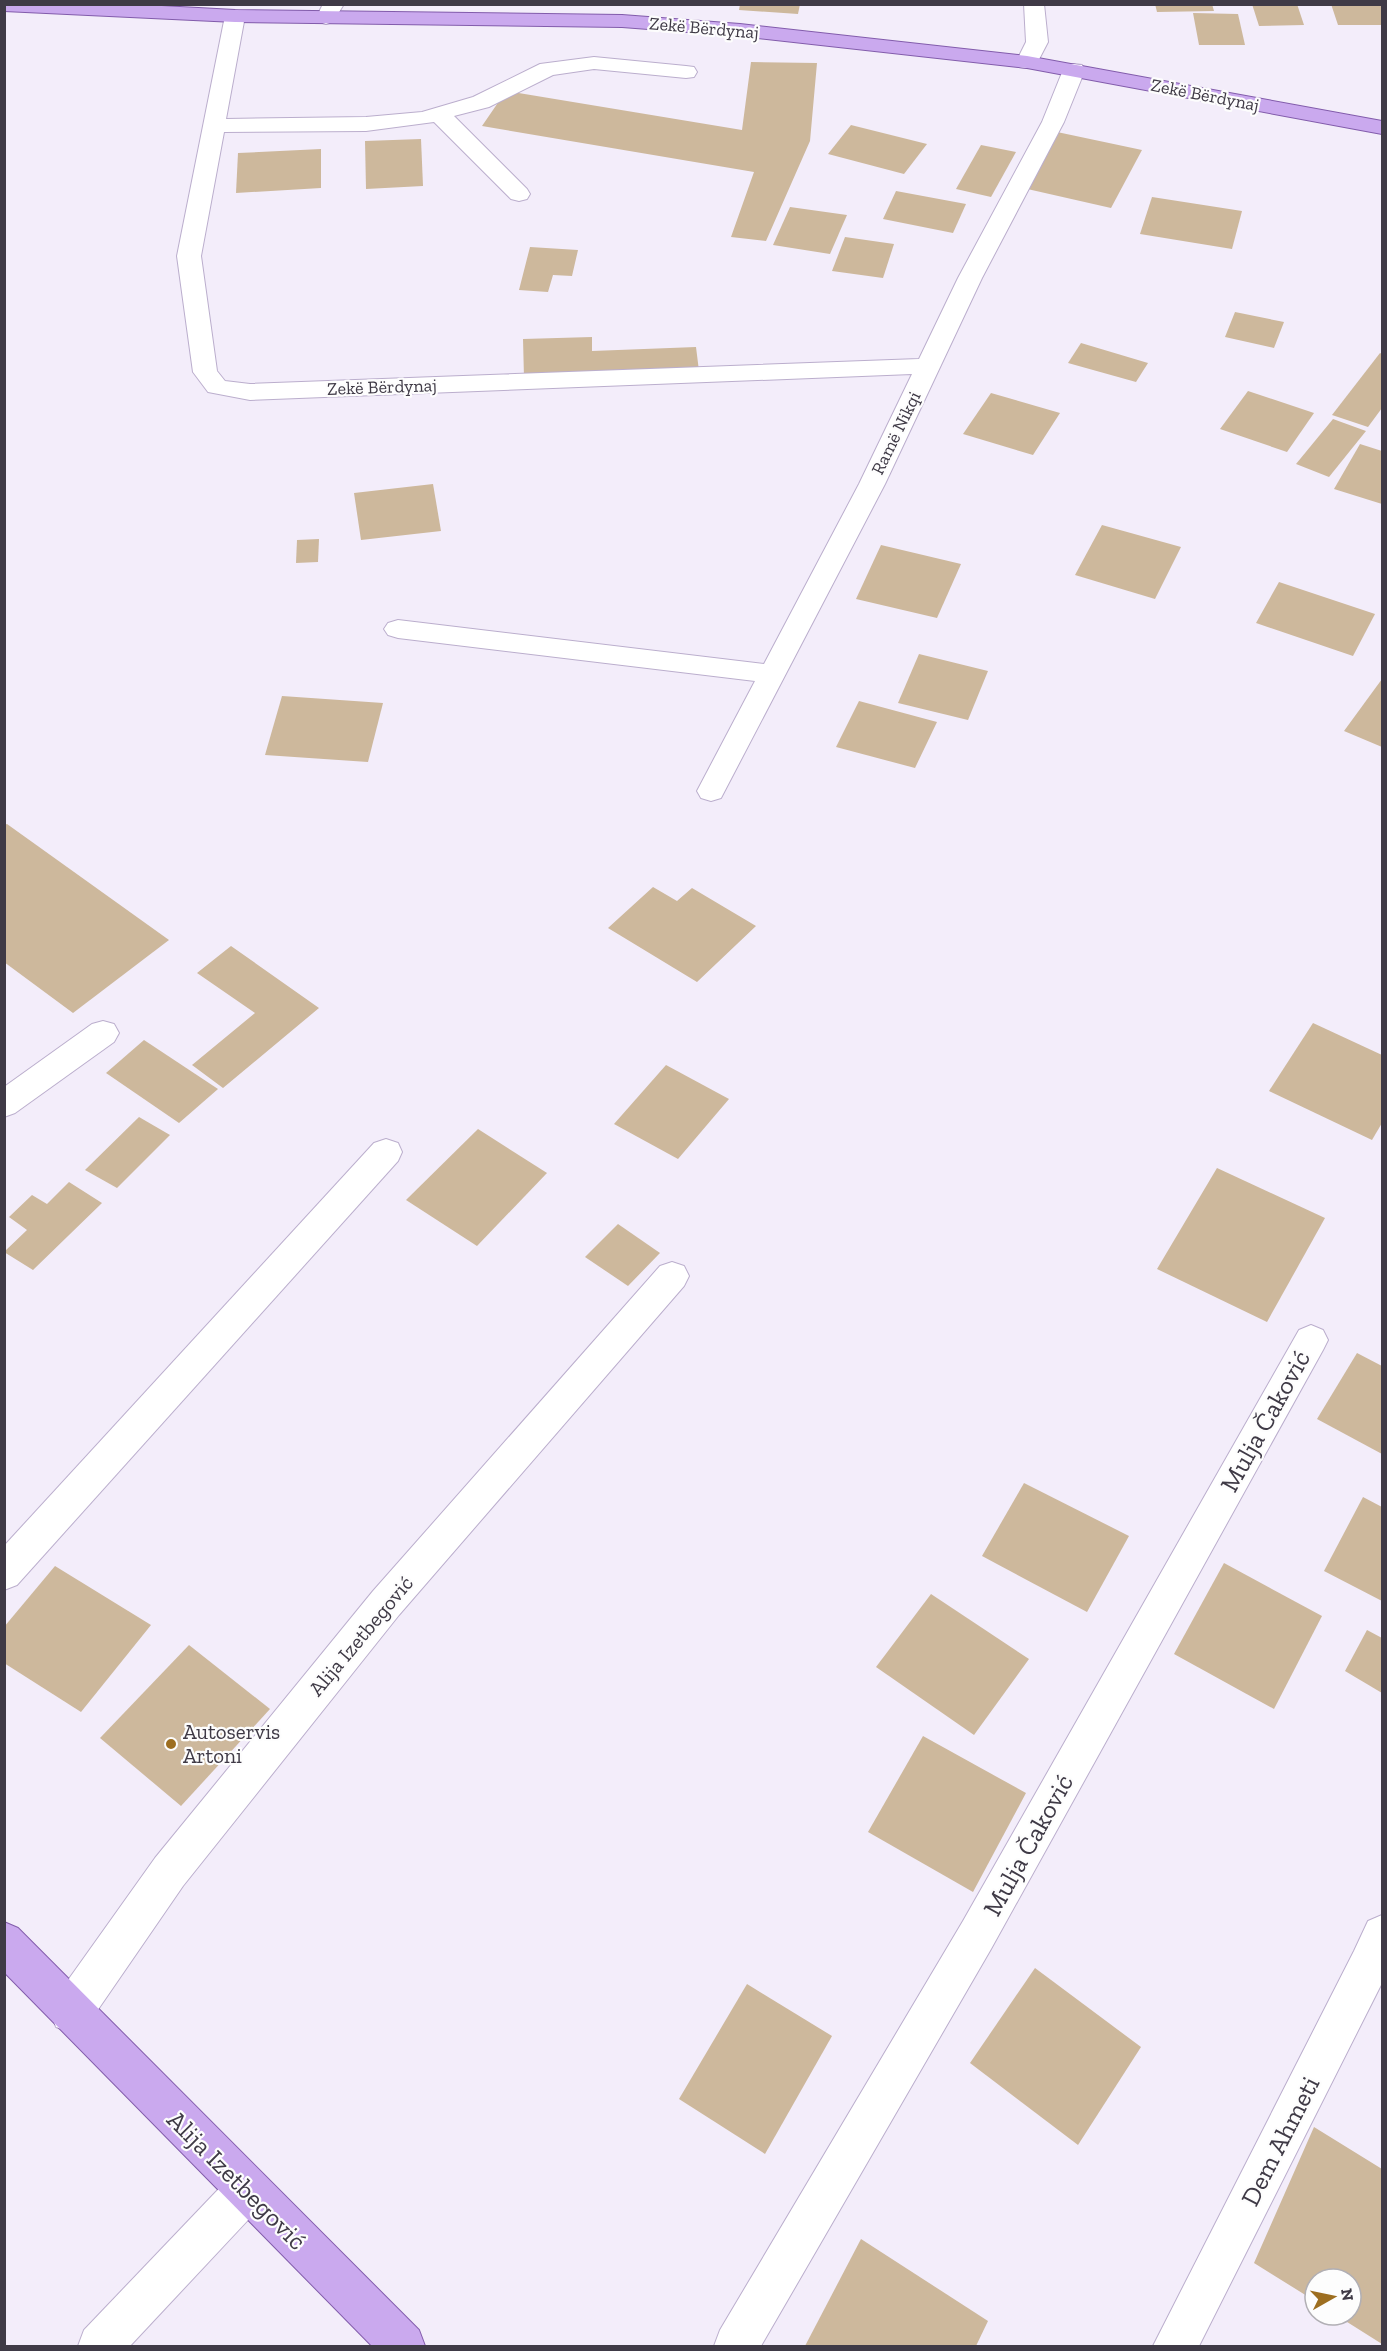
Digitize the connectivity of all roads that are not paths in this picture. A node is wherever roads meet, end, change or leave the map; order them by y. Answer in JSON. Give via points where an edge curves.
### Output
{"nodes":[{"id":1,"x":4,"y":4,"type":"edge"},
{"id":2,"x":1034,"y":4,"type":"edge"},
{"id":3,"x":330,"y":11,"type":"edge"},
{"id":4,"x":235,"y":16,"type":"junction"},
{"id":5,"x":1027,"y":62,"type":"junction"},
{"id":6,"x":1074,"y":70,"type":"junction"},
{"id":7,"x":686,"y":72,"type":"dead end"},
{"id":8,"x":439,"y":114,"type":"junction"},
{"id":9,"x":213,"y":126,"type":"junction"},
{"id":10,"x":1383,"y":128,"type":"edge"},
{"id":11,"x":519,"y":194,"type":"dead end"},
{"id":12,"x":928,"y":366,"type":"junction"},
{"id":13,"x":398,"y":629,"type":"dead end"},
{"id":14,"x":771,"y":674,"type":"junction"},
{"id":15,"x":711,"y":791,"type":"dead end"},
{"id":16,"x":103,"y":1033,"type":"dead end"},
{"id":17,"x":4,"y":1104,"type":"edge"},
{"id":18,"x":386,"y":1152,"type":"dead end"},
{"id":19,"x":672,"y":1276,"type":"dead end"},
{"id":20,"x":1311,"y":1340,"type":"dead end"},
{"id":21,"x":4,"y":1573,"type":"edge"},
{"id":22,"x":1383,"y":1935,"type":"edge"},
{"id":23,"x":4,"y":1942,"type":"edge"},
{"id":24,"x":71,"y":2012,"type":"junction"},
{"id":25,"x":247,"y":2190,"type":"junction"},
{"id":26,"x":100,"y":2346,"type":"edge"},
{"id":27,"x":403,"y":2346,"type":"edge"},
{"id":28,"x":736,"y":2346,"type":"edge"},
{"id":29,"x":1175,"y":2346,"type":"edge"}],
"edges":[{"from":1,"to":4,"type":"main road","name":"Zekë Bërdynaj"},
{"from":2,"to":5,"type":"street","via":[[1037,42]]},
{"from":3,"to":4,"type":"main road","name":"Zekë Bërdynaj"},
{"from":3,"to":5,"type":"main road","name":"Zekë Bërdynaj","via":[[622,21]]},
{"from":4,"to":9,"type":"street","name":"Zekë Bërdynaj"},
{"from":5,"to":6,"type":"main road","name":"Zekë Bërdynaj"},
{"from":6,"to":10,"type":"main road","name":"Zekë Bërdynaj"},
{"from":6,"to":12,"type":"street","name":"Ramë Nikqi","via":[[1053,122]]},
{"from":7,"to":8,"type":"street","via":[[594,63],[548,69],[481,102]]},
{"from":8,"to":9,"type":"street","via":[[366,124]]},
{"from":8,"to":11,"type":"street"},
{"from":9,"to":12,"type":"street","name":"Zekë Bërdynaj","via":[[189,256],[205,372],[217,387],[250,392]]},
{"from":12,"to":14,"type":"street","name":"Ramë Nikqi","via":[[872,484]]},
{"from":13,"to":14,"type":"street"},
{"from":14,"to":15,"type":"street","name":"Ramë Nikqi"},
{"from":16,"to":17,"type":"street"},
{"from":18,"to":21,"type":"street"},
{"from":19,"to":24,"type":"street","name":"Alija Izetbegović","via":[[386,1603],[169,1872]]},
{"from":20,"to":28,"type":"street","name":"Mulja Čaković","via":[[977,1935]]},
{"from":22,"to":29,"type":"street","name":"Dem Ahmeti"},
{"from":23,"to":24,"type":"main road","name":"Alija Izetbegović"},
{"from":24,"to":25,"type":"main road","name":"Alija Izetbegović"},
{"from":25,"to":26,"type":"street"},
{"from":25,"to":27,"type":"main road","name":"Alija Izetbegović"}]}
